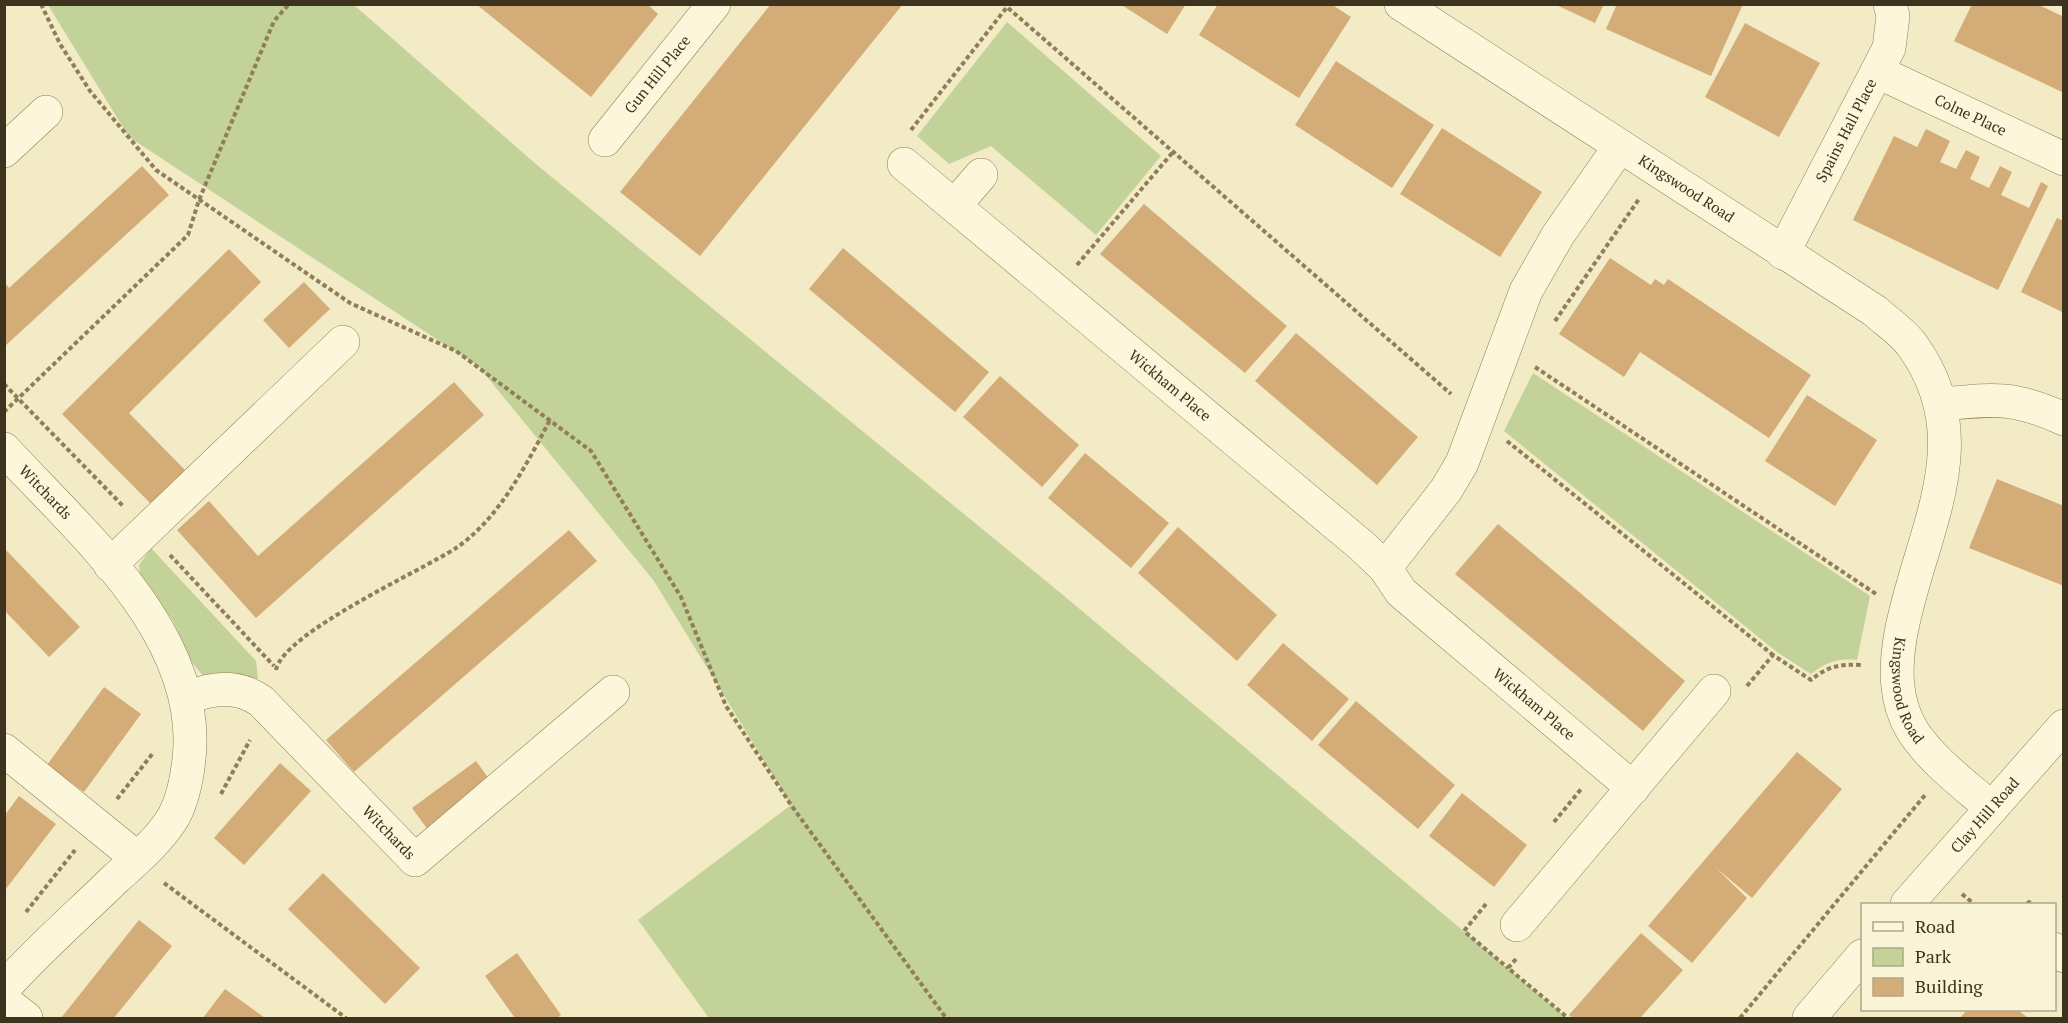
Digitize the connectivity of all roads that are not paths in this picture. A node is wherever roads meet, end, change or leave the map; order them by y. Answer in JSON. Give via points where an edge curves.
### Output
{"nodes":[{"id":1,"x":1401,"y":4,"type":"edge"},
{"id":2,"x":1890,"y":4,"type":"edge"},
{"id":3,"x":709,"y":6,"type":"edge"},
{"id":4,"x":1878,"y":72,"type":"junction"},
{"id":5,"x":46,"y":112,"type":"dead end"},
{"id":6,"x":605,"y":140,"type":"dead end"},
{"id":7,"x":1620,"y":146,"type":"junction"},
{"id":8,"x":4,"y":151,"type":"edge"},
{"id":9,"x":2064,"y":159,"type":"edge"},
{"id":10,"x":904,"y":164,"type":"dead end"},
{"id":11,"x":981,"y":175,"type":"dead end"},
{"id":12,"x":956,"y":205,"type":"junction"},
{"id":13,"x":1783,"y":253,"type":"junction"},
{"id":14,"x":343,"y":342,"type":"dead end"},
{"id":15,"x":1942,"y":404,"type":"junction"},
{"id":16,"x":2064,"y":418,"type":"edge"},
{"id":17,"x":4,"y":449,"type":"edge"},
{"id":18,"x":110,"y":564,"type":"junction"},
{"id":19,"x":1385,"y":568,"type":"junction"},
{"id":20,"x":1714,"y":691,"type":"dead end"},
{"id":21,"x":613,"y":692,"type":"dead end"},
{"id":22,"x":188,"y":698,"type":"junction"},
{"id":23,"x":2064,"y":726,"type":"edge"},
{"id":24,"x":4,"y":750,"type":"edge"},
{"id":25,"x":1633,"y":788,"type":"junction"},
{"id":26,"x":1990,"y":807,"type":"junction"},
{"id":27,"x":137,"y":858,"type":"junction"},
{"id":28,"x":1908,"y":903,"type":"edge"},
{"id":29,"x":1517,"y":925,"type":"dead end"},
{"id":30,"x":1861,"y":958,"type":"edge"},
{"id":31,"x":4,"y":988,"type":"edge"},
{"id":32,"x":4,"y":1001,"type":"edge"},
{"id":33,"x":26,"y":1018,"type":"edge"},
{"id":34,"x":1809,"y":1018,"type":"edge"}],
"edges":[{"from":1,"to":7,"type":"street","name":"Kingswood Road"},
{"from":2,"to":4,"type":"street","name":"Spains Hall Place","via":[[1893,16],[1889,48]]},
{"from":3,"to":6,"type":"street","name":"Gun Hill Place"},
{"from":4,"to":9,"type":"street","name":"Colne Place"},
{"from":4,"to":13,"type":"street","name":"Spains Hall Place"},
{"from":5,"to":8,"type":"street"},
{"from":7,"to":13,"type":"street","name":"Kingswood Road"},
{"from":7,"to":19,"type":"street","via":[[1558,235],[1526,291],[1462,463],[1446,490]]},
{"from":10,"to":12,"type":"street","name":"Wickham Place"},
{"from":11,"to":12,"type":"street"},
{"from":12,"to":19,"type":"street","name":"Wickham Place"},
{"from":13,"to":15,"type":"street","name":"Kingswood Road","via":[[1875,311],[1911,343]]},
{"from":14,"to":18,"type":"street","via":[[156,540]]},
{"from":15,"to":16,"type":"street","via":[[1995,399],[2030,403]]},
{"from":15,"to":26,"type":"street","name":"Kingswood Road","via":[[1946,440],[1943,477],[1895,666],[1899,697],[1912,730],[1933,755]]},
{"from":17,"to":18,"type":"street","name":"Witchards"},
{"from":18,"to":22,"type":"street","name":"Witchards","via":[[160,630]]},
{"from":19,"to":25,"type":"street","name":"Wickham Place","via":[[1413,603]]},
{"from":20,"to":25,"type":"street"},
{"from":21,"to":22,"type":"street","name":"Witchards","via":[[415,860],[261,701],[249,693],[224,688]]},
{"from":22,"to":27,"type":"street","name":"Witchards","via":[[191,745],[187,779],[174,816]]},
{"from":23,"to":26,"type":"street","name":"Clay Hill Road"},
{"from":24,"to":27,"type":"street","via":[[104,815]]},
{"from":25,"to":29,"type":"street"},
{"from":26,"to":28,"type":"street","name":"Clay Hill Road"},
{"from":27,"to":31,"type":"street","name":"Witchards"},
{"from":30,"to":34,"type":"street"},
{"from":32,"to":33,"type":"street"}]}
